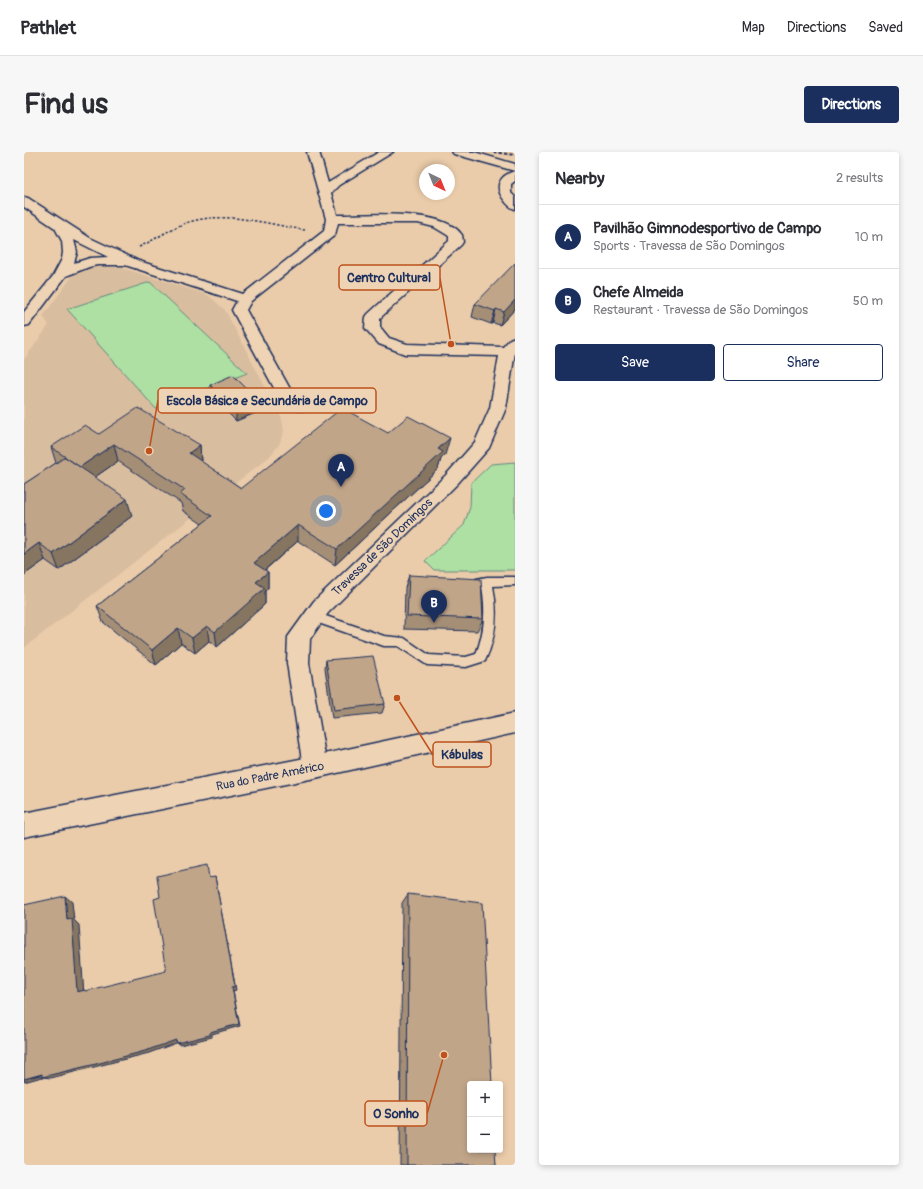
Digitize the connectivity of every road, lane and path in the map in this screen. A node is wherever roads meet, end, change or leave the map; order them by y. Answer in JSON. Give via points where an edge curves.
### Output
{"nodes":[{"id":1,"x":387,"y":152,"type":"edge"},
{"id":2,"x":458,"y":152,"type":"edge"},
{"id":3,"x":314,"y":154,"type":"edge"},
{"id":4,"x":373,"y":159,"type":"junction"},
{"id":5,"x":328,"y":165,"type":"dead end"},
{"id":6,"x":515,"y":168,"type":"edge"},
{"id":7,"x":319,"y":174,"type":"junction"},
{"id":8,"x":349,"y":174,"type":"junction"},
{"id":9,"x":515,"y":175,"type":"edge"},
{"id":10,"x":324,"y":193,"type":"junction"},
{"id":11,"x":24,"y":201,"type":"edge"},
{"id":12,"x":515,"y":205,"type":"edge"},
{"id":13,"x":60,"y":226,"type":"junction"},
{"id":14,"x":331,"y":226,"type":"junction"},
{"id":15,"x":71,"y":253,"type":"junction"},
{"id":16,"x":99,"y":255,"type":"junction"},
{"id":17,"x":116,"y":256,"type":"junction"},
{"id":18,"x":134,"y":264,"type":"junction"},
{"id":19,"x":62,"y":273,"type":"junction"},
{"id":20,"x":245,"y":299,"type":"junction"},
{"id":21,"x":24,"y":322,"type":"edge"},
{"id":22,"x":511,"y":346,"type":"edge"},
{"id":23,"x":299,"y":406,"type":"dead end"},
{"id":24,"x":487,"y":581,"type":"junction"},
{"id":25,"x":515,"y":581,"type":"edge"},
{"id":26,"x":472,"y":584,"type":"edge"},
{"id":27,"x":314,"y":617,"type":"junction"},
{"id":28,"x":515,"y":723,"type":"edge"},
{"id":29,"x":315,"y":767,"type":"junction"},
{"id":30,"x":24,"y":825,"type":"edge"}],
"edges":[{"from":1,"to":4,"type":"street"},
{"from":2,"to":6,"type":"street"},
{"from":3,"to":5,"type":"street"},
{"from":3,"to":7,"type":"street"},
{"from":4,"to":7,"type":"street"},
{"from":4,"to":8,"type":"street"},
{"from":7,"to":8,"type":"street"},
{"from":7,"to":10,"type":"street"},
{"from":8,"to":10,"type":"street","via":[[335,182]]},
{"from":9,"to":12,"type":"street","via":[[505,183],[505,193]]},
{"from":10,"to":14,"type":"street"},
{"from":11,"to":13,"type":"street"},
{"from":13,"to":15,"type":"street","via":[[69,242]]},
{"from":13,"to":16,"type":"street"},
{"from":14,"to":17,"type":"path","via":[[287,227],[233,218],[196,220],[178,226],[150,243]]},
{"from":14,"to":20,"type":"street","via":[[325,238]]},
{"from":14,"to":22,"type":"street","via":[[418,219],[449,229],[456,235],[456,242],[373,317],[372,328],[384,341],[405,349]]},
{"from":15,"to":16,"type":"street","via":[[83,259]]},
{"from":15,"to":19,"type":"street"},
{"from":16,"to":17,"type":"street"},
{"from":16,"to":18,"type":"street"},
{"from":16,"to":19,"type":"street"},
{"from":17,"to":18,"type":"street"},
{"from":18,"to":20,"type":"street"},
{"from":19,"to":21,"type":"street"},
{"from":20,"to":23,"type":"street","via":[[239,310],[288,399]]},
{"from":22,"to":27,"type":"street","name":"Travessa de São Domingos","via":[[498,408],[483,444],[452,479],[321,607]]},
{"from":24,"to":25,"type":"lane"},
{"from":24,"to":26,"type":"lane"},
{"from":24,"to":27,"type":"lane","via":[[492,613],[489,639],[481,658],[466,662],[427,660],[400,641],[384,641]]},
{"from":27,"to":29,"type":"street","name":"Travessa de São Domingos","via":[[299,637],[298,663]]},
{"from":28,"to":29,"type":"street","name":"Rua do Padre Américo"},
{"from":29,"to":30,"type":"street","name":"Rua do Padre Américo"}]}
